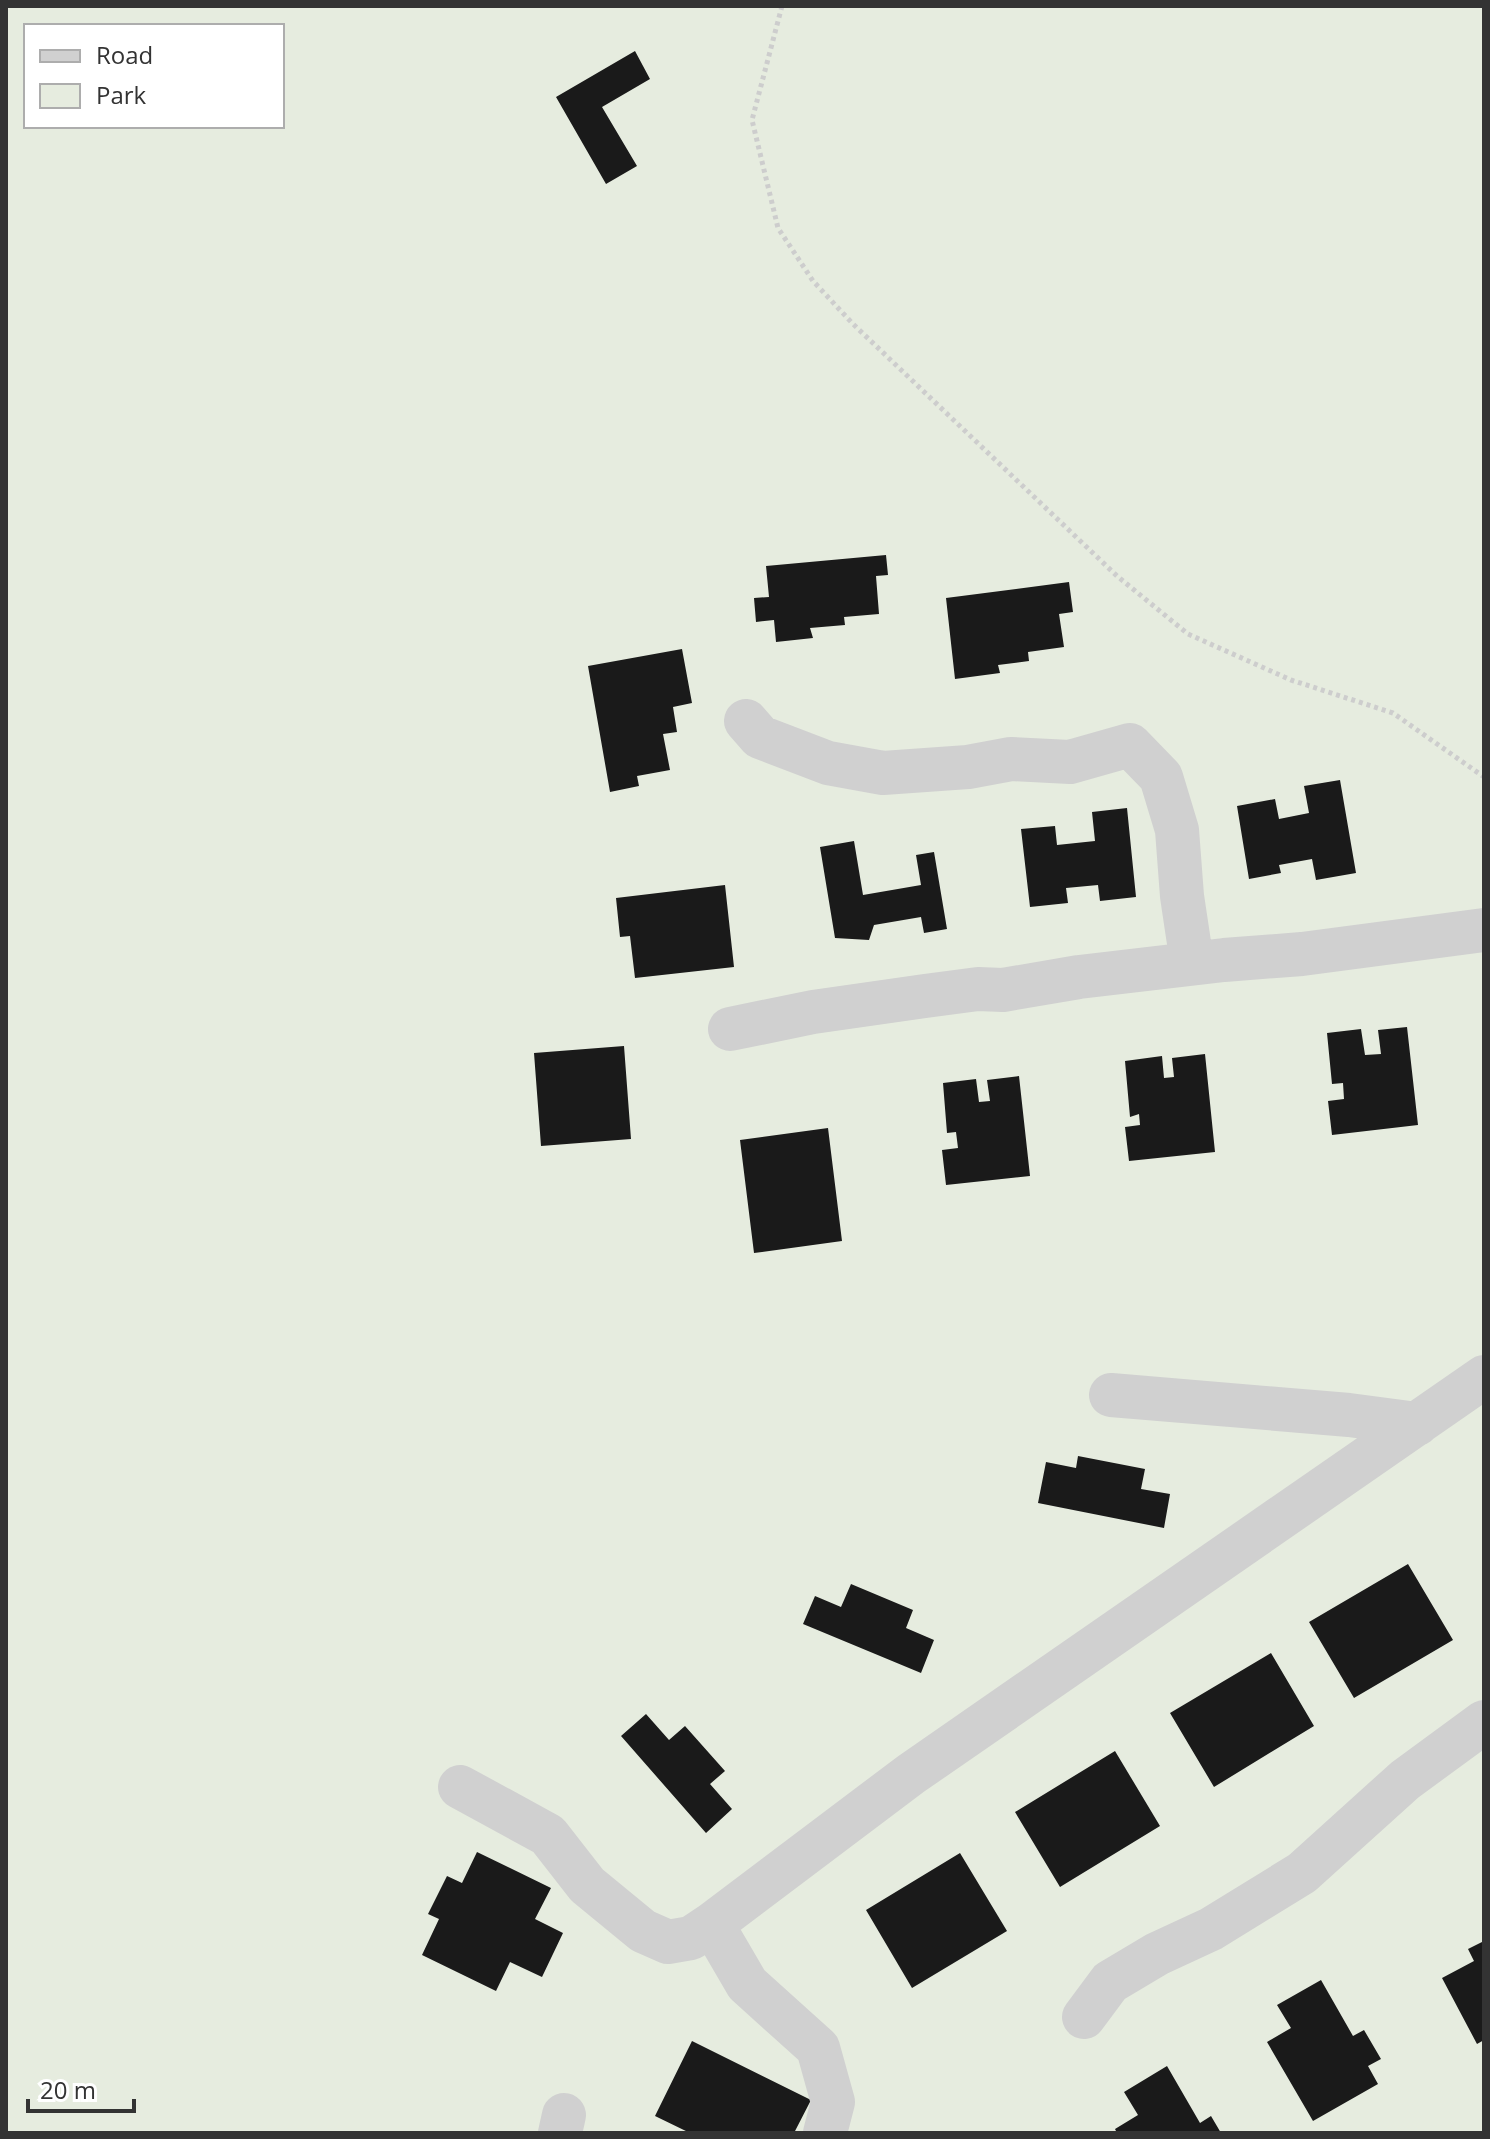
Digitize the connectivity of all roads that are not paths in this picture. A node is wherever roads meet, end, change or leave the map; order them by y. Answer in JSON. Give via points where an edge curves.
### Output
{"nodes":[{"id":1,"x":746,"y":721,"type":"dead end"},
{"id":2,"x":1484,"y":930,"type":"edge"},
{"id":3,"x":1192,"y":963,"type":"junction"},
{"id":4,"x":730,"y":1029,"type":"dead end"},
{"id":5,"x":1484,"y":1377,"type":"edge"},
{"id":6,"x":1111,"y":1395,"type":"dead end"},
{"id":7,"x":1417,"y":1424,"type":"junction"},
{"id":8,"x":1484,"y":1722,"type":"edge"},
{"id":9,"x":460,"y":1787,"type":"dead end"},
{"id":10,"x":712,"y":1924,"type":"junction"},
{"id":11,"x":1084,"y":2017,"type":"dead end"},
{"id":12,"x":825,"y":2133,"type":"edge"}],
"edges":[{"from":1,"to":3,"type":"street","via":[[760,737],[828,763],[883,773],[1011,759],[1070,762],[1130,745],[1161,777],[1177,830]]},
{"from":2,"to":3,"type":"street"},
{"from":3,"to":4,"type":"street","via":[[909,998]]},
{"from":5,"to":7,"type":"street"},
{"from":6,"to":7,"type":"street"},
{"from":7,"to":10,"type":"street","via":[[911,1774]]},
{"from":8,"to":11,"type":"street","via":[[1405,1780],[1302,1873],[1110,1982]]},
{"from":9,"to":10,"type":"street","via":[[548,1835],[587,1885],[643,1931],[668,1942],[691,1938]]},
{"from":10,"to":12,"type":"street","via":[[747,1984],[818,2048],[833,2102]]}]}
